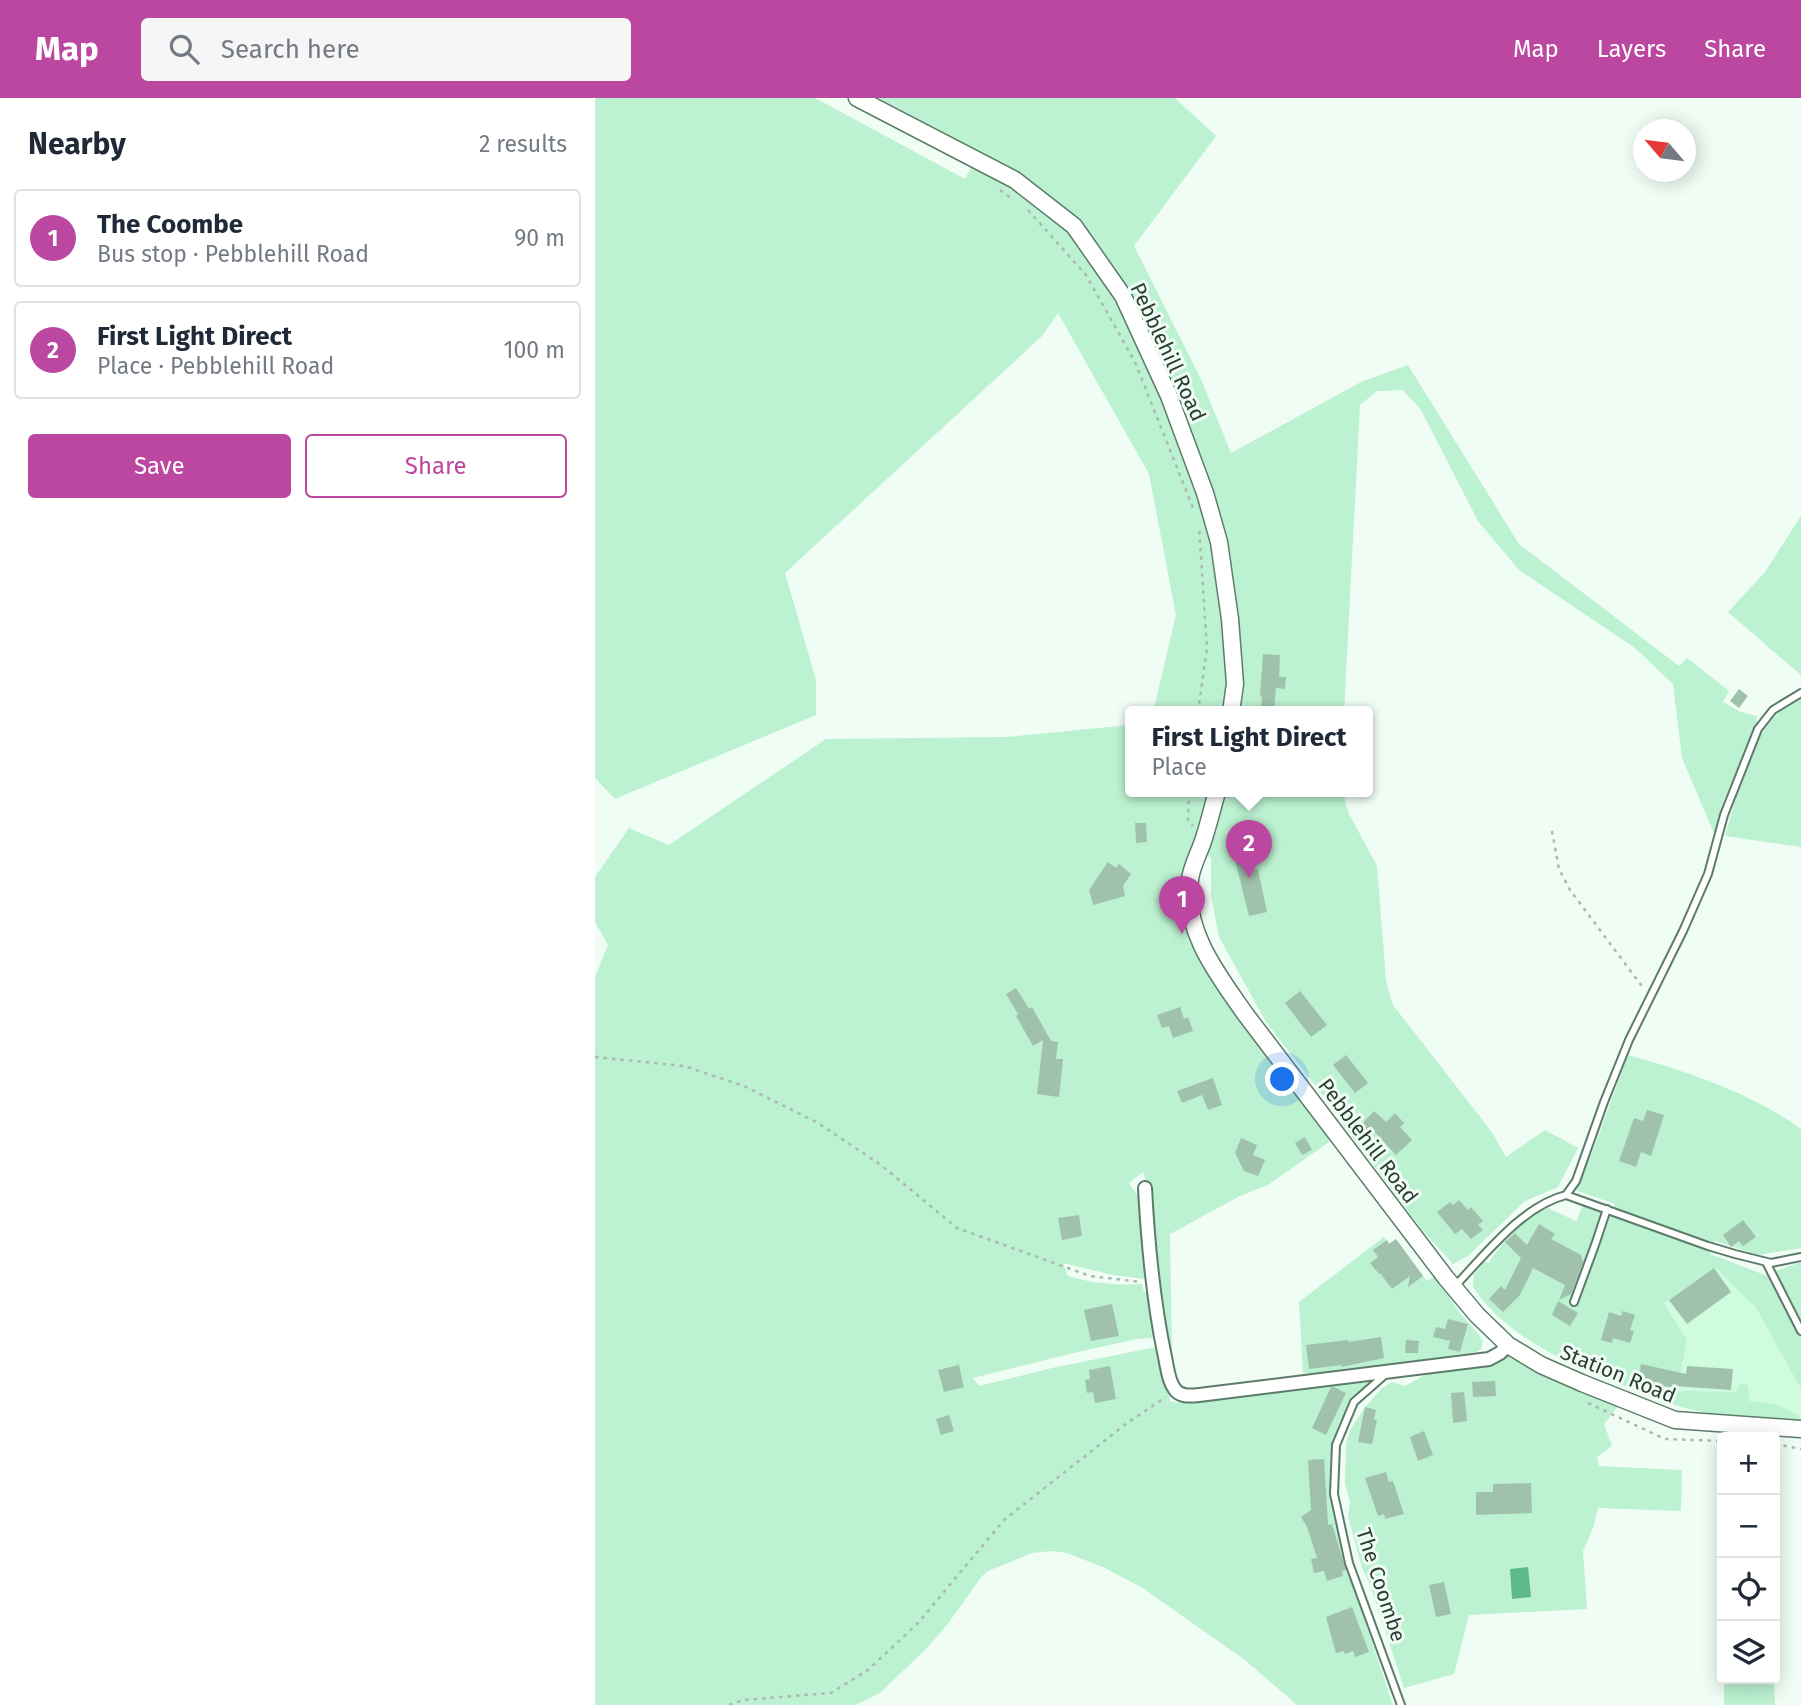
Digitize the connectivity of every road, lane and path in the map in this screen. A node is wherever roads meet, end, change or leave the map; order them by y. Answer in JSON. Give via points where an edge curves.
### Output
{"nodes":[{"id":1,"x":857,"y":98,"type":"edge"},
{"id":2,"x":994,"y":186,"type":"dead end"},
{"id":3,"x":1015,"y":200,"type":"dead end"},
{"id":4,"x":1025,"y":207,"type":"dead end"},
{"id":5,"x":1193,"y":510,"type":"dead end"},
{"id":6,"x":1198,"y":522,"type":"dead end"},
{"id":7,"x":1801,"y":693,"type":"edge"},
{"id":8,"x":1199,"y":706,"type":"edge"},
{"id":9,"x":1232,"y":706,"type":"edge"},
{"id":10,"x":1189,"y":797,"type":"edge"},
{"id":11,"x":1216,"y":797,"type":"edge"},
{"id":12,"x":1552,"y":831,"type":"dead end"},
{"id":13,"x":1203,"y":840,"type":"junction"},
{"id":14,"x":1650,"y":997,"type":"junction"},
{"id":15,"x":595,"y":1057,"type":"edge"},
{"id":16,"x":1145,"y":1188,"type":"dead end"},
{"id":17,"x":1566,"y":1195,"type":"junction"},
{"id":18,"x":1607,"y":1209,"type":"junction"},
{"id":19,"x":1801,"y":1257,"type":"edge"},
{"id":20,"x":1766,"y":1262,"type":"junction"},
{"id":21,"x":1153,"y":1283,"type":"junction"},
{"id":22,"x":1453,"y":1288,"type":"junction"},
{"id":23,"x":1574,"y":1302,"type":"dead end"},
{"id":24,"x":1801,"y":1331,"type":"edge"},
{"id":25,"x":1508,"y":1345,"type":"junction"},
{"id":26,"x":1391,"y":1370,"type":"junction"},
{"id":27,"x":1176,"y":1392,"type":"junction"},
{"id":28,"x":1801,"y":1429,"type":"edge"},
{"id":29,"x":1780,"y":1445,"type":"edge"},
{"id":30,"x":1801,"y":1449,"type":"edge"},
{"id":31,"x":729,"y":1705,"type":"edge"},
{"id":32,"x":1401,"y":1705,"type":"edge"}],
"edges":[{"from":1,"to":9,"type":"main road","name":"Pebblehill Road","via":[[1015,180],[1074,226],[1122,296],[1170,397],[1219,542],[1230,619],[1235,684]]},
{"from":2,"to":3,"type":"path"},
{"from":4,"to":5,"type":"path","via":[[1086,275],[1135,362]]},
{"from":6,"to":8,"type":"path","via":[[1207,648]]},
{"from":7,"to":14,"type":"lane","via":[[1773,710],[1758,729],[1724,815],[1709,874]]},
{"from":10,"to":13,"type":"path","via":[[1188,821]]},
{"from":11,"to":13,"type":"main road","name":"Pebblehill Road"},
{"from":12,"to":14,"type":"path","via":[[1559,869],[1570,890]]},
{"from":13,"to":22,"type":"main road","name":"Pebblehill Road","via":[[1190,879],[1192,923],[1199,941],[1246,1015]]},
{"from":14,"to":17,"type":"lane","via":[[1615,1073],[1576,1181]]},
{"from":15,"to":21,"type":"path","via":[[684,1066],[744,1086],[818,1123],[881,1165],[957,1228],[1090,1276]]},
{"from":16,"to":21,"type":"street"},
{"from":17,"to":18,"type":"lane"},
{"from":17,"to":22,"type":"lane","via":[[1532,1211]]},
{"from":18,"to":20,"type":"lane"},
{"from":18,"to":23,"type":"lane"},
{"from":19,"to":20,"type":"lane"},
{"from":20,"to":24,"type":"lane"},
{"from":21,"to":27,"type":"street"},
{"from":22,"to":25,"type":"main road","name":"Pebblehill Road"},
{"from":25,"to":26,"type":"street","via":[[1489,1359]]},
{"from":25,"to":28,"type":"main road","name":"Station Road","via":[[1541,1365],[1675,1420]]},
{"from":26,"to":27,"type":"street","via":[[1199,1395]]},
{"from":26,"to":32,"type":"lane","name":"The Coombe","via":[[1354,1402],[1336,1445],[1334,1494],[1349,1563]]},
{"from":27,"to":31,"type":"path","via":[[1127,1423],[1004,1520],[918,1623],[868,1671],[831,1693]]},
{"from":29,"to":30,"type":"path"}]}
